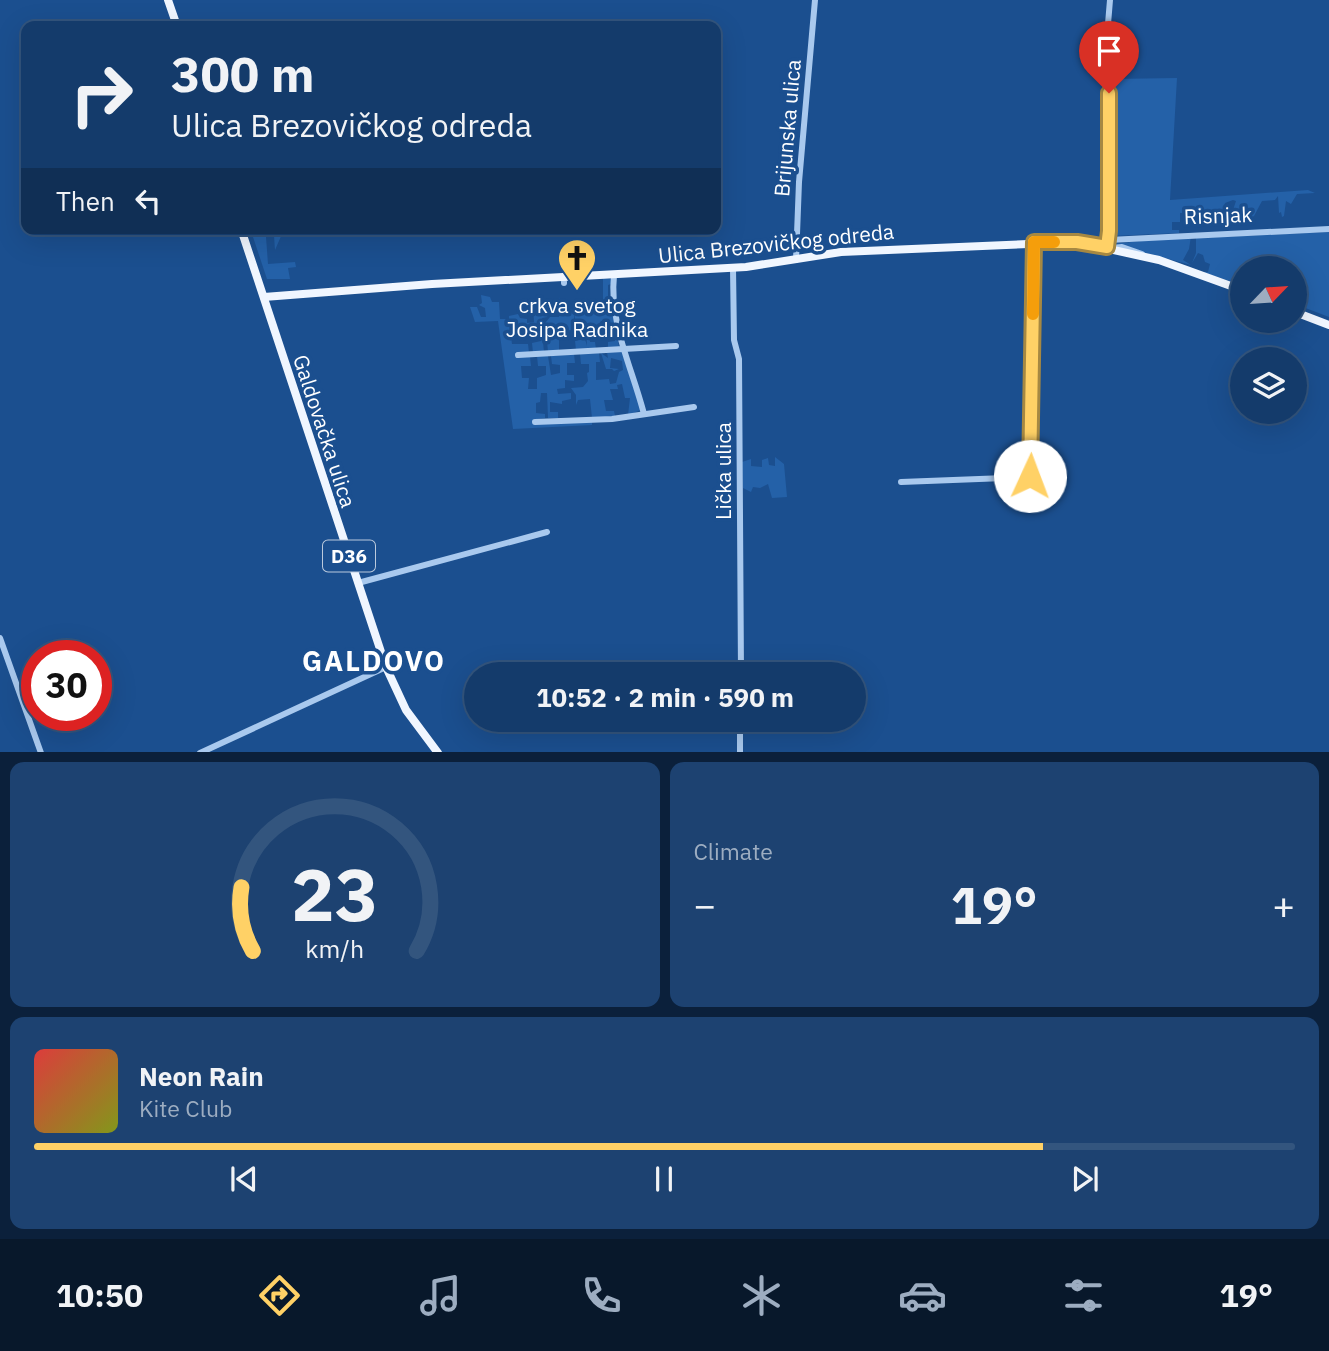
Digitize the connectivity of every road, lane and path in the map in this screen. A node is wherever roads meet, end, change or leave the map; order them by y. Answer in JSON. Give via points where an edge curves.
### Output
{"nodes":[{"id":1,"x":168,"y":0,"type":"edge"},
{"id":2,"x":815,"y":0,"type":"edge"},
{"id":3,"x":1110,"y":0,"type":"edge"},
{"id":4,"x":175,"y":21,"type":"edge"},
{"id":5,"x":1329,"y":229,"type":"edge"},
{"id":6,"x":243,"y":235,"type":"edge"},
{"id":7,"x":1034,"y":242,"type":"junction"},
{"id":8,"x":1109,"y":245,"type":"junction"},
{"id":9,"x":796,"y":260,"type":"junction"},
{"id":10,"x":733,"y":268,"type":"junction"},
{"id":11,"x":614,"y":275,"type":"junction"},
{"id":12,"x":1230,"y":286,"type":"edge"},
{"id":13,"x":264,"y":297,"type":"junction"},
{"id":14,"x":1307,"y":317,"type":"edge"},
{"id":15,"x":1329,"y":325,"type":"edge"},
{"id":16,"x":676,"y":346,"type":"dead end"},
{"id":17,"x":625,"y":349,"type":"junction"},
{"id":18,"x":517,"y":355,"type":"dead end"},
{"id":19,"x":694,"y":407,"type":"dead end"},
{"id":20,"x":644,"y":414,"type":"junction"},
{"id":21,"x":535,"y":422,"type":"dead end"},
{"id":22,"x":901,"y":482,"type":"dead end"},
{"id":23,"x":547,"y":532,"type":"dead end"},
{"id":24,"x":358,"y":583,"type":"junction"},
{"id":25,"x":0,"y":638,"type":"edge"},
{"id":26,"x":741,"y":662,"type":"edge"},
{"id":27,"x":386,"y":667,"type":"junction"},
{"id":28,"x":740,"y":732,"type":"edge"},
{"id":29,"x":41,"y":752,"type":"edge"},
{"id":30,"x":200,"y":752,"type":"edge"},
{"id":31,"x":438,"y":752,"type":"edge"},
{"id":32,"x":740,"y":752,"type":"edge"}],
"edges":[{"from":1,"to":4,"type":"main road"},
{"from":2,"to":9,"type":"street","name":"Brijunska ulica"},
{"from":3,"to":8,"type":"street"},
{"from":5,"to":8,"type":"street","name":"Risnjak"},
{"from":6,"to":13,"type":"main road","name":"Galdovačka ulica","number":"D36"},
{"from":7,"to":8,"type":"main road","name":"Ulica Brezovičkog odreda"},
{"from":7,"to":9,"type":"main road","name":"Ulica Brezovičkog odreda","via":[[841,252]]},
{"from":7,"to":22,"type":"street","via":[[1028,478]]},
{"from":8,"to":12,"type":"main road","name":"Ulica Brezovičkog odreda"},
{"from":9,"to":10,"type":"main road","name":"Ulica Brezovičkog odreda"},
{"from":10,"to":11,"type":"main road","name":"Ulica Brezovičkog odreda"},
{"from":10,"to":26,"type":"street","name":"Lička ulica","via":[[734,340],[739,359]]},
{"from":11,"to":13,"type":"main road","name":"Ulica Brezovičkog odreda"},
{"from":11,"to":17,"type":"street","via":[[613,305]]},
{"from":13,"to":24,"type":"main road","name":"Galdovačka ulica","number":"D36"},
{"from":14,"to":15,"type":"main road"},
{"from":16,"to":17,"type":"street"},
{"from":17,"to":18,"type":"street"},
{"from":17,"to":20,"type":"street"},
{"from":19,"to":20,"type":"street"},
{"from":20,"to":21,"type":"street"},
{"from":23,"to":24,"type":"street"},
{"from":24,"to":27,"type":"main road","name":"Galdovačka ulica","number":"D36"},
{"from":25,"to":29,"type":"street"},
{"from":27,"to":30,"type":"street"},
{"from":27,"to":31,"type":"main road","name":"Galdovačka ulica","number":"D36","via":[[406,710]]},
{"from":28,"to":32,"type":"street"}]}
